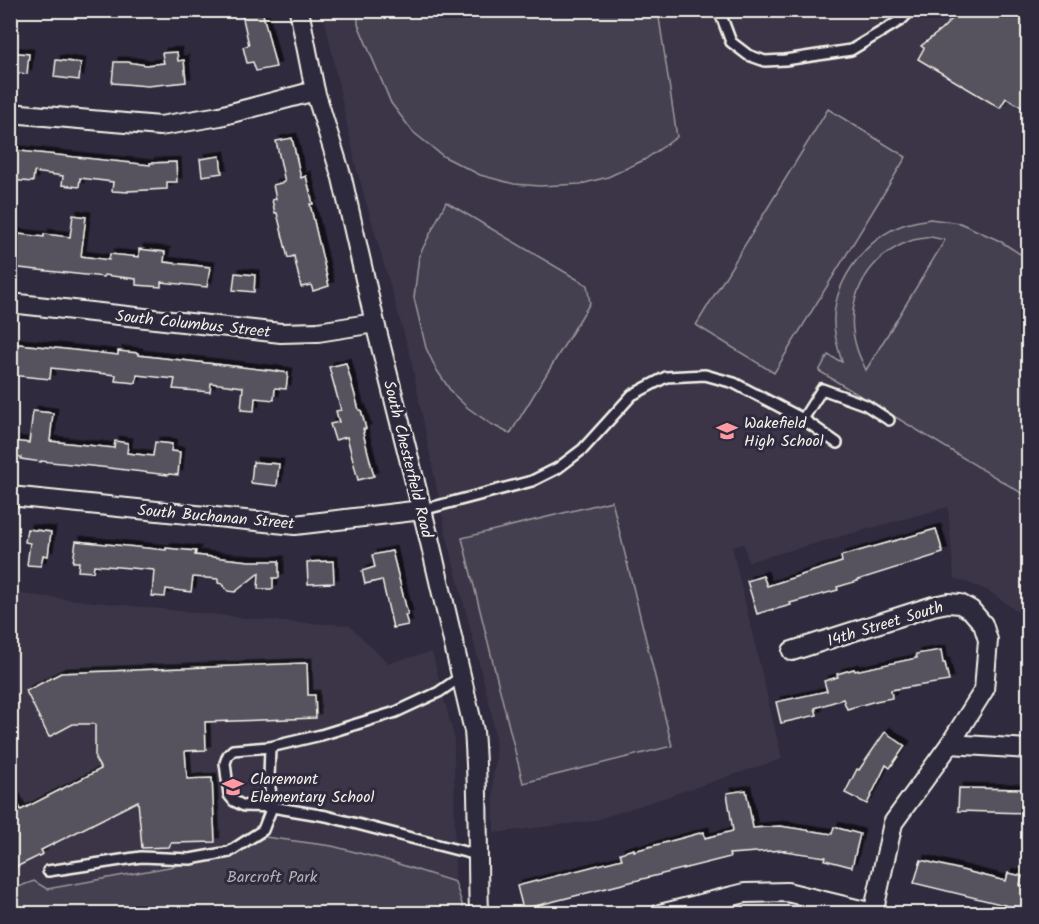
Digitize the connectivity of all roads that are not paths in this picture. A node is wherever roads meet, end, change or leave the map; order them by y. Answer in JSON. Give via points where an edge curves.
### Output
{"nodes":[{"id":1,"x":298,"y":10,"type":"edge"},
{"id":2,"x":719,"y":10,"type":"edge"},
{"id":3,"x":911,"y":10,"type":"edge"},
{"id":4,"x":315,"y":91,"type":"junction"},
{"id":5,"x":10,"y":113,"type":"edge"},
{"id":6,"x":10,"y":303,"type":"edge"},
{"id":7,"x":375,"y":323,"type":"junction"},
{"id":8,"x":803,"y":419,"type":"junction"},
{"id":9,"x":889,"y":420,"type":"dead end"},
{"id":10,"x":837,"y":443,"type":"dead end"},
{"id":11,"x":10,"y":496,"type":"edge"},
{"id":12,"x":422,"y":510,"type":"junction"},
{"id":13,"x":792,"y":651,"type":"dead end"},
{"id":14,"x":462,"y":676,"type":"junction"},
{"id":15,"x":950,"y":744,"type":"junction"},
{"id":16,"x":270,"y":747,"type":"junction"},
{"id":17,"x":1029,"y":749,"type":"edge"},
{"id":18,"x":272,"y":807,"type":"junction"},
{"id":19,"x":477,"y":855,"type":"junction"},
{"id":20,"x":48,"y":871,"type":"dead end"},
{"id":21,"x":874,"y":913,"type":"edge"},
{"id":22,"x":479,"y":914,"type":"edge"},
{"id":23,"x":660,"y":914,"type":"edge"}],
"edges":[{"from":1,"to":4,"type":"street","name":"South Chesterfield Road"},
{"from":2,"to":3,"type":"lane","via":[[731,42],[765,62],[851,50]]},
{"from":4,"to":5,"type":"street","via":[[220,116],[160,126]]},
{"from":4,"to":7,"type":"street","name":"South Chesterfield Road","via":[[342,178]]},
{"from":6,"to":7,"type":"street","name":"South Columbus Street","via":[[281,333]]},
{"from":7,"to":12,"type":"street","name":"South Chesterfield Road"},
{"from":8,"to":9,"type":"lane","via":[[822,389],[866,405]]},
{"from":8,"to":10,"type":"lane"},
{"from":8,"to":12,"type":"lane","via":[[734,383],[705,375],[666,377],[632,395],[583,449],[558,468],[532,481]]},
{"from":11,"to":12,"type":"street","name":"South Buchanan Street","via":[[295,525]]},
{"from":12,"to":14,"type":"street","name":"South Chesterfield Road"},
{"from":13,"to":15,"type":"street","name":"14th Street South","via":[[933,606],[960,604],[971,610],[983,624],[988,640],[984,690]]},
{"from":14,"to":16,"type":"lane","via":[[439,692],[396,712]]},
{"from":14,"to":19,"type":"street","name":"South Chesterfield Road","via":[[474,732]]},
{"from":15,"to":17,"type":"street"},
{"from":15,"to":21,"type":"street","name":"14th Street South","via":[[893,823]]},
{"from":16,"to":18,"type":"lane"},
{"from":16,"to":18,"type":"lane","via":[[233,750],[225,763],[229,795],[234,801],[244,806]]},
{"from":18,"to":19,"type":"lane","via":[[326,816]]},
{"from":18,"to":20,"type":"lane","via":[[263,830],[229,852],[190,859],[141,857]]},
{"from":19,"to":22,"type":"street","name":"South Chesterfield Road"},
{"from":21,"to":23,"type":"street","via":[[787,892],[745,893]]}]}
